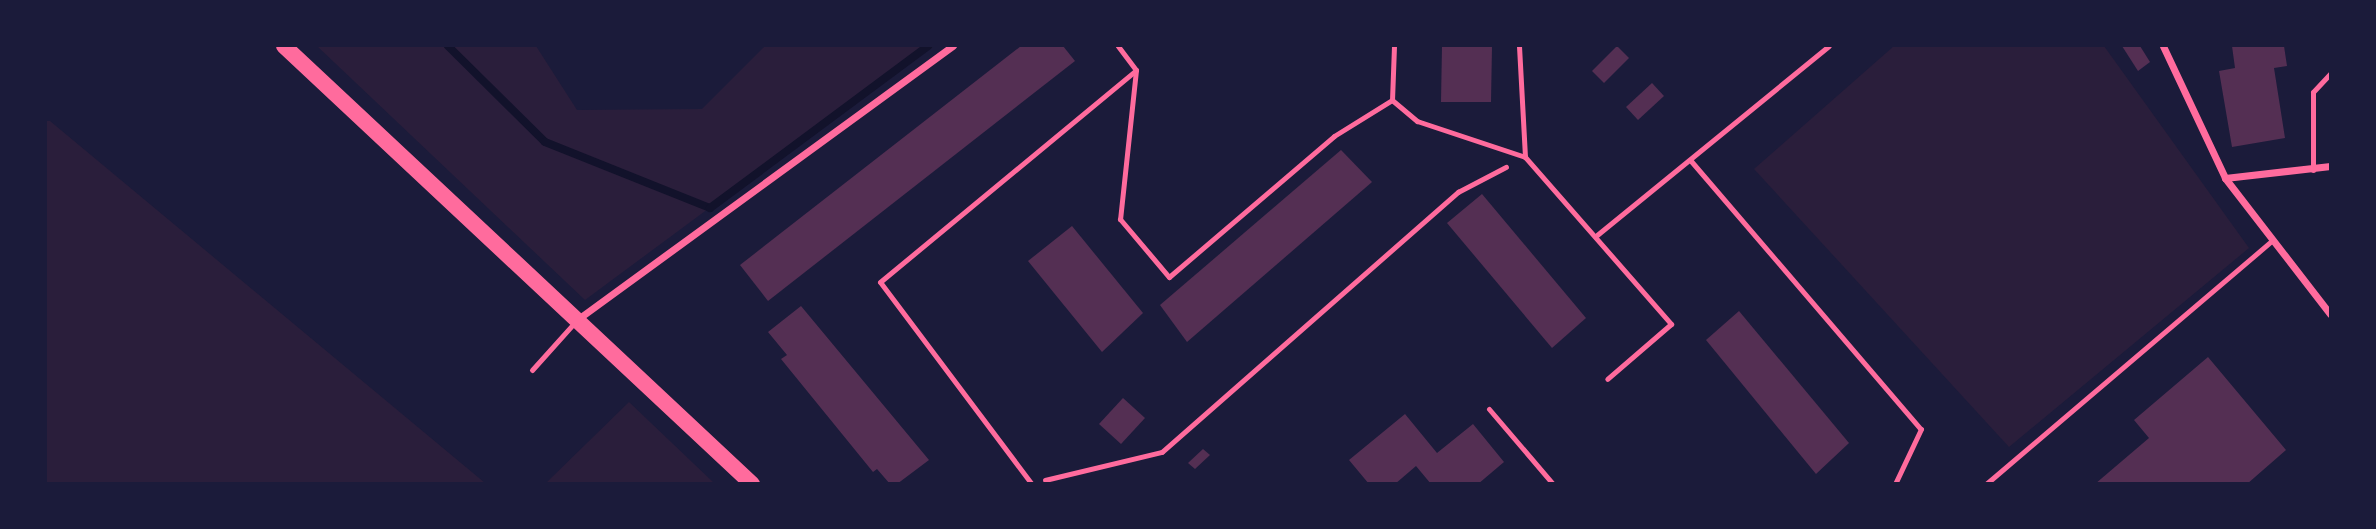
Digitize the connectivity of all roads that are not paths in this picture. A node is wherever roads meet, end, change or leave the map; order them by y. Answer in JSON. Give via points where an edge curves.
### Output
{"nodes":[{"id":1,"x":284,"y":46,"type":"edge"},
{"id":2,"x":953,"y":46,"type":"edge"},
{"id":3,"x":1118,"y":46,"type":"edge"},
{"id":4,"x":1394,"y":46,"type":"edge"},
{"id":5,"x":1519,"y":46,"type":"edge"},
{"id":6,"x":1829,"y":46,"type":"edge"},
{"id":7,"x":2163,"y":46,"type":"edge"},
{"id":8,"x":1136,"y":70,"type":"junction"},
{"id":9,"x":2330,"y":74,"type":"edge"},
{"id":10,"x":1392,"y":100,"type":"junction"},
{"id":11,"x":1525,"y":157,"type":"junction"},
{"id":12,"x":1691,"y":161,"type":"junction"},
{"id":13,"x":2330,"y":166,"type":"edge"},
{"id":14,"x":2313,"y":170,"type":"junction"},
{"id":15,"x":2225,"y":178,"type":"junction"},
{"id":16,"x":1597,"y":235,"type":"junction"},
{"id":17,"x":2272,"y":241,"type":"junction"},
{"id":18,"x":2330,"y":314,"type":"edge"},
{"id":19,"x":578,"y":319,"type":"junction"},
{"id":20,"x":532,"y":370,"type":"dead end"},
{"id":21,"x":1607,"y":379,"type":"dead end"},
{"id":22,"x":1489,"y":410,"type":"dead end"},
{"id":23,"x":1031,"y":483,"type":"edge"},
{"id":24,"x":752,"y":484,"type":"edge"},
{"id":25,"x":1037,"y":484,"type":"edge"},
{"id":26,"x":1553,"y":484,"type":"edge"},
{"id":27,"x":1895,"y":484,"type":"edge"},
{"id":28,"x":1986,"y":484,"type":"edge"}],
"edges":[{"from":1,"to":19,"type":"main road"},
{"from":2,"to":19,"type":"street"},
{"from":3,"to":8,"type":"lane"},
{"from":4,"to":10,"type":"lane"},
{"from":5,"to":11,"type":"lane"},
{"from":6,"to":12,"type":"lane"},
{"from":7,"to":15,"type":"street"},
{"from":8,"to":10,"type":"lane","via":[[1120,219],[1169,277],[1334,136]]},
{"from":8,"to":23,"type":"lane","via":[[880,282]]},
{"from":9,"to":14,"type":"lane","via":[[2313,92]]},
{"from":10,"to":11,"type":"lane","via":[[1417,121]]},
{"from":11,"to":16,"type":"lane"},
{"from":12,"to":16,"type":"lane"},
{"from":12,"to":27,"type":"lane","via":[[1921,429]]},
{"from":13,"to":14,"type":"street"},
{"from":14,"to":15,"type":"street"},
{"from":15,"to":17,"type":"street"},
{"from":16,"to":21,"type":"lane","via":[[1671,324]]},
{"from":17,"to":18,"type":"street"},
{"from":17,"to":28,"type":"lane"},
{"from":19,"to":20,"type":"lane"},
{"from":19,"to":24,"type":"main road"},
{"from":22,"to":26,"type":"lane"},
{"from":23,"to":25,"type":"lane"}]}
